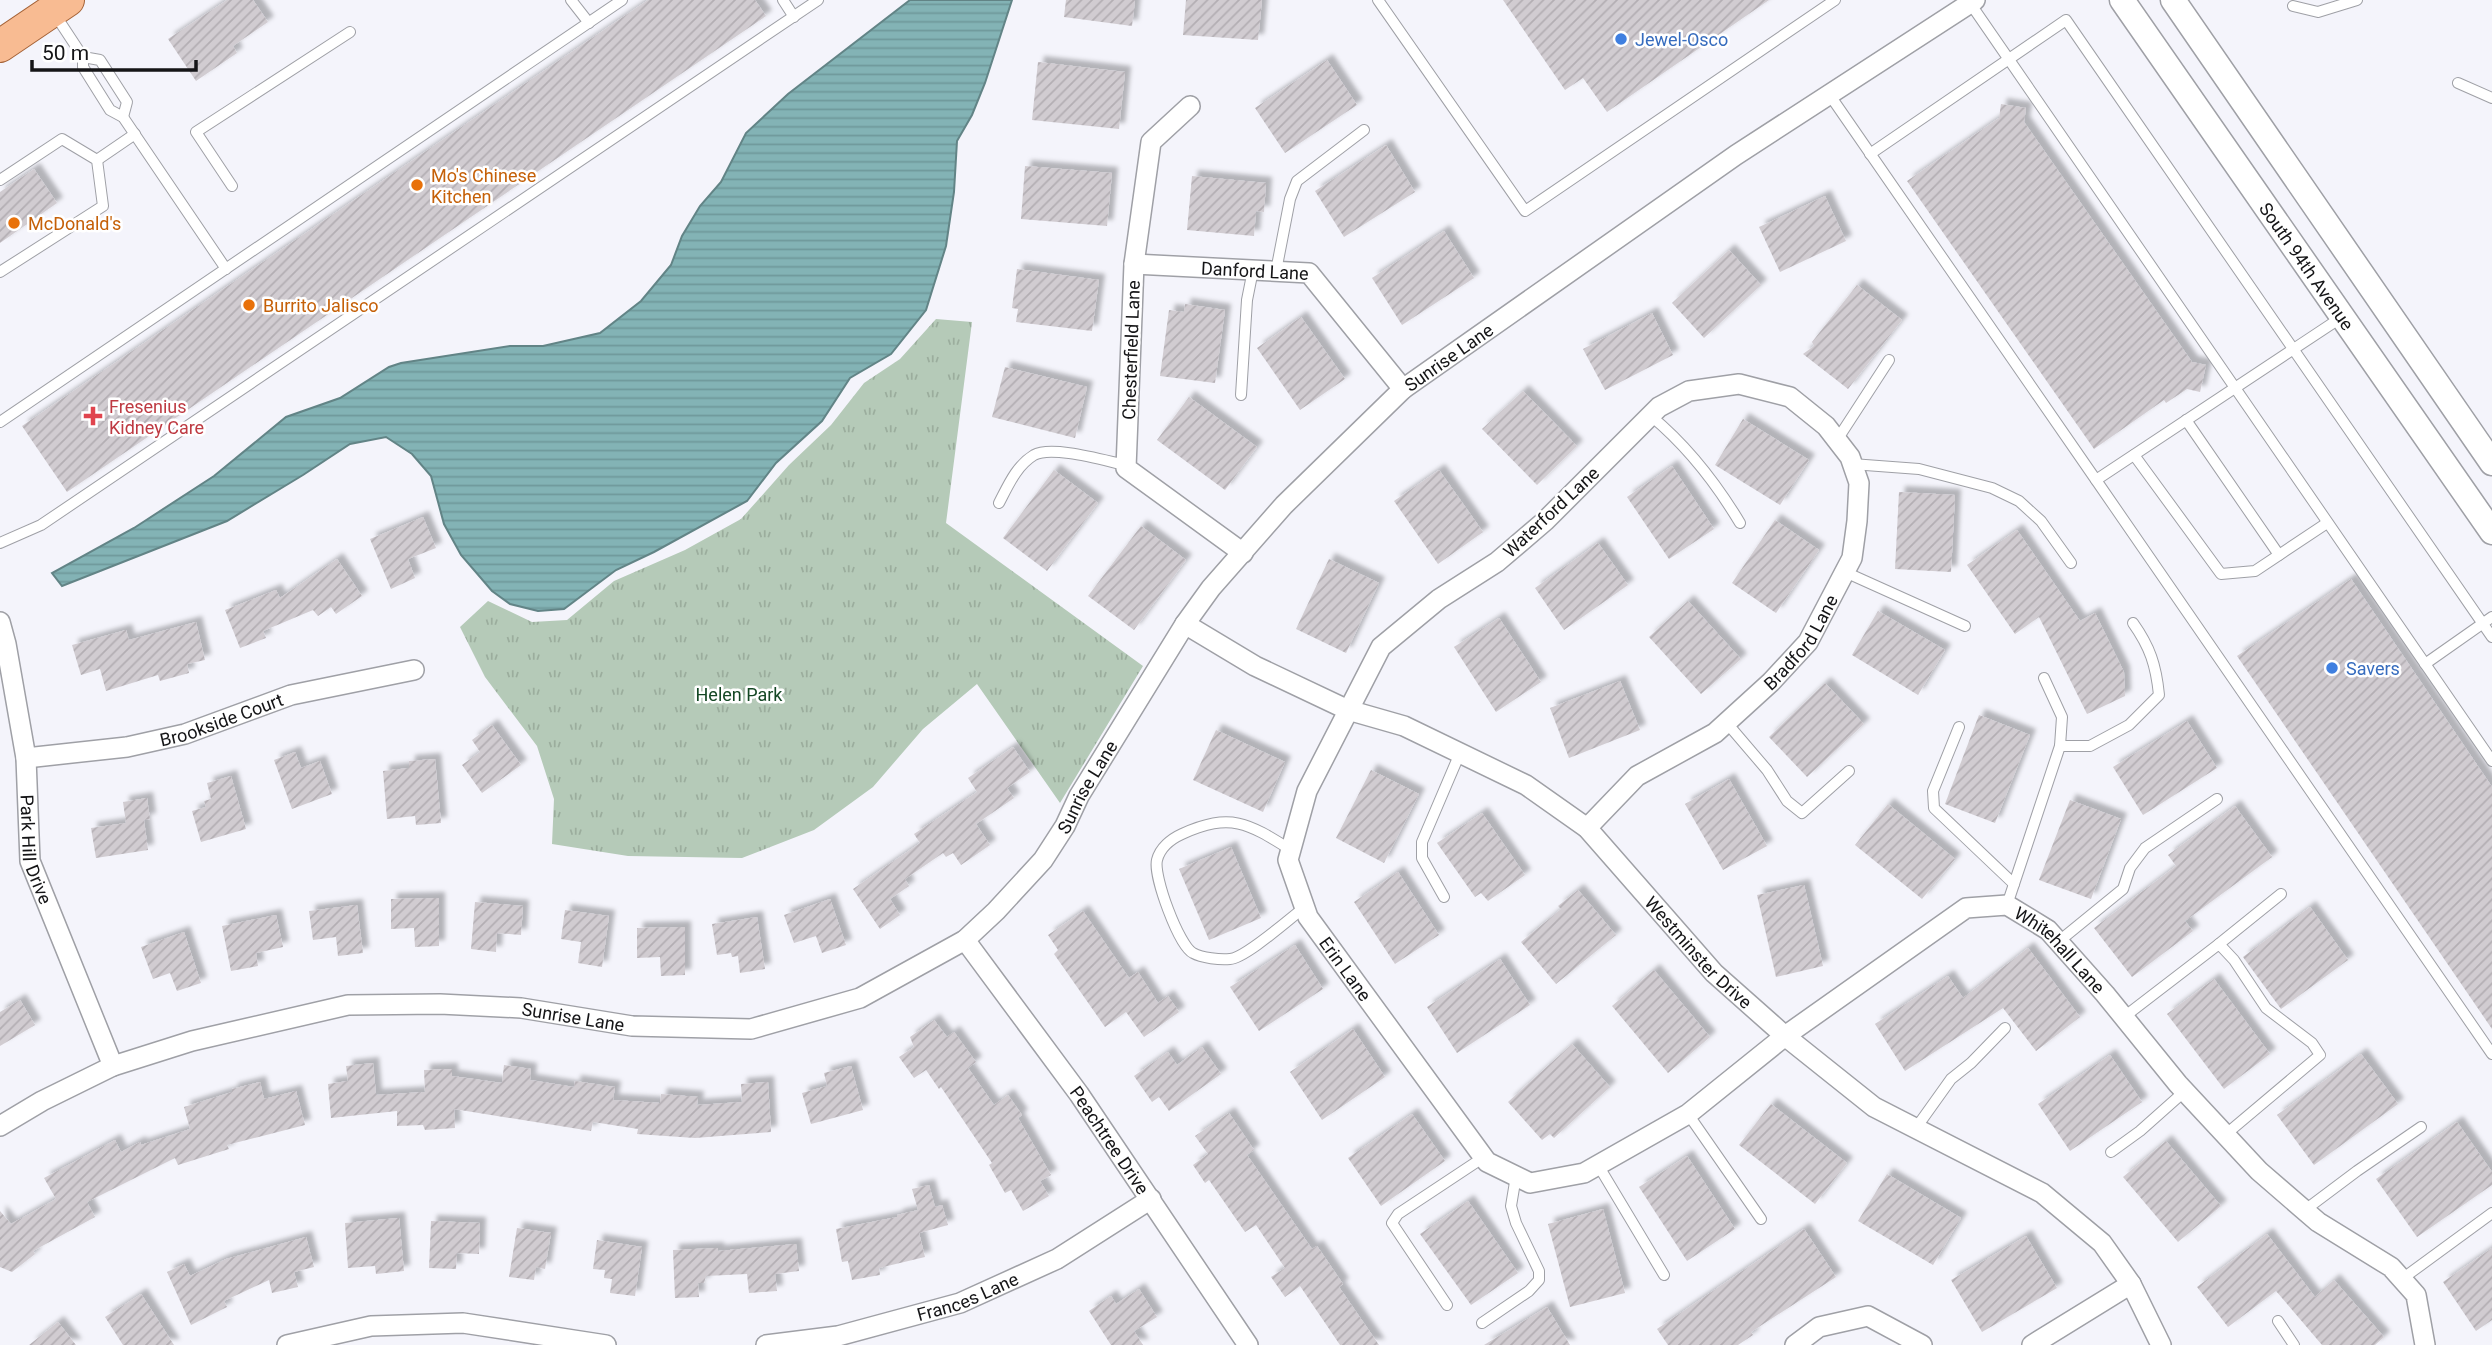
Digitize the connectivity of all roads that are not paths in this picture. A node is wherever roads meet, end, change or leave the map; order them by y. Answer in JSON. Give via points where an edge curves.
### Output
{"nodes":[{"id":1,"x":571,"y":0,"type":"edge"},
{"id":2,"x":622,"y":0,"type":"edge"},
{"id":3,"x":783,"y":0,"type":"edge"},
{"id":4,"x":818,"y":0,"type":"edge"},
{"id":5,"x":1378,"y":0,"type":"edge"},
{"id":6,"x":1835,"y":0,"type":"edge"},
{"id":7,"x":2122,"y":0,"type":"edge"},
{"id":8,"x":2173,"y":0,"type":"edge"},
{"id":9,"x":2357,"y":0,"type":"edge"},
{"id":10,"x":1973,"y":2,"type":"edge"},
{"id":11,"x":60,"y":6,"type":"edge"},
{"id":12,"x":2293,"y":6,"type":"dead end"},
{"id":13,"x":794,"y":17,"type":"junction"},
{"id":14,"x":589,"y":23,"type":"junction"},
{"id":15,"x":350,"y":32,"type":"dead end"},
{"id":16,"x":0,"y":46,"type":"edge"},
{"id":17,"x":83,"y":57,"type":"junction"},
{"id":18,"x":2009,"y":60,"type":"junction"},
{"id":19,"x":2458,"y":83,"type":"dead end"},
{"id":20,"x":1829,"y":94,"type":"junction"},
{"id":21,"x":2492,"y":98,"type":"edge"},
{"id":22,"x":1190,"y":106,"type":"dead end"},
{"id":23,"x":123,"y":117,"type":"junction"},
{"id":24,"x":1364,"y":130,"type":"dead end"},
{"id":25,"x":135,"y":134,"type":"junction"},
{"id":26,"x":1870,"y":154,"type":"junction"},
{"id":27,"x":97,"y":160,"type":"junction"},
{"id":28,"x":0,"y":180,"type":"edge"},
{"id":29,"x":232,"y":186,"type":"dead end"},
{"id":30,"x":1134,"y":264,"type":"junction"},
{"id":31,"x":226,"y":269,"type":"junction"},
{"id":32,"x":1253,"y":270,"type":"junction"},
{"id":33,"x":1276,"y":271,"type":"junction"},
{"id":34,"x":0,"y":272,"type":"edge"},
{"id":35,"x":2342,"y":317,"type":"junction"},
{"id":36,"x":2294,"y":349,"type":"junction"},
{"id":37,"x":1889,"y":360,"type":"dead end"},
{"id":38,"x":2235,"y":388,"type":"junction"},
{"id":39,"x":1403,"y":389,"type":"junction"},
{"id":40,"x":1241,"y":395,"type":"dead end"},
{"id":41,"x":1790,"y":397,"type":"joint"},
{"id":42,"x":1651,"y":416,"type":"junction"},
{"id":43,"x":2186,"y":420,"type":"junction"},
{"id":44,"x":0,"y":422,"type":"edge"},
{"id":45,"x":1837,"y":440,"type":"junction"},
{"id":46,"x":2134,"y":455,"type":"junction"},
{"id":47,"x":2492,"y":463,"type":"edge"},
{"id":48,"x":1852,"y":464,"type":"junction"},
{"id":49,"x":1126,"y":465,"type":"junction"},
{"id":50,"x":2096,"y":480,"type":"junction"},
{"id":51,"x":999,"y":503,"type":"dead end"},
{"id":52,"x":1740,"y":523,"type":"dead end"},
{"id":53,"x":2328,"y":523,"type":"junction"},
{"id":54,"x":2492,"y":532,"type":"edge"},
{"id":55,"x":0,"y":544,"type":"edge"},
{"id":56,"x":1242,"y":553,"type":"junction"},
{"id":57,"x":2279,"y":555,"type":"junction"},
{"id":58,"x":2071,"y":562,"type":"dead end"},
{"id":59,"x":1845,"y":572,"type":"junction"},
{"id":60,"x":2492,"y":617,"type":"edge"},
{"id":61,"x":0,"y":622,"type":"edge"},
{"id":62,"x":2133,"y":623,"type":"dead end"},
{"id":63,"x":2482,"y":623,"type":"junction"},
{"id":64,"x":1185,"y":624,"type":"junction"},
{"id":65,"x":1965,"y":626,"type":"dead end"},
{"id":66,"x":2492,"y":637,"type":"edge"},
{"id":67,"x":2425,"y":664,"type":"junction"},
{"id":68,"x":414,"y":670,"type":"dead end"},
{"id":69,"x":2044,"y":678,"type":"dead end"},
{"id":70,"x":1348,"y":710,"type":"junction"},
{"id":71,"x":1727,"y":722,"type":"junction"},
{"id":72,"x":1959,"y":727,"type":"dead end"},
{"id":73,"x":2060,"y":746,"type":"junction"},
{"id":74,"x":1461,"y":753,"type":"junction"},
{"id":75,"x":26,"y":758,"type":"junction"},
{"id":76,"x":2492,"y":761,"type":"edge"},
{"id":77,"x":1850,"y":771,"type":"dead end"},
{"id":78,"x":2217,"y":799,"type":"dead end"},
{"id":79,"x":1587,"y":828,"type":"junction"},
{"id":80,"x":1291,"y":850,"type":"junction"},
{"id":81,"x":2014,"y":884,"type":"junction"},
{"id":82,"x":2281,"y":894,"type":"dead end"},
{"id":83,"x":1444,"y":897,"type":"dead end"},
{"id":84,"x":2007,"y":905,"type":"junction"},
{"id":85,"x":1305,"y":907,"type":"junction"},
{"id":86,"x":965,"y":940,"type":"junction"},
{"id":87,"x":2058,"y":942,"type":"junction"},
{"id":88,"x":2219,"y":944,"type":"junction"},
{"id":89,"x":2124,"y":1017,"type":"junction"},
{"id":90,"x":2005,"y":1028,"type":"dead end"},
{"id":91,"x":1785,"y":1036,"type":"junction"},
{"id":92,"x":2492,"y":1054,"type":"edge"},
{"id":93,"x":113,"y":1066,"type":"junction"},
{"id":94,"x":2185,"y":1091,"type":"junction"},
{"id":95,"x":1688,"y":1114,"type":"junction"},
{"id":96,"x":0,"y":1126,"type":"edge"},
{"id":97,"x":2421,"y":1127,"type":"dead end"},
{"id":98,"x":1916,"y":1128,"type":"junction"},
{"id":99,"x":2225,"y":1135,"type":"junction"},
{"id":100,"x":2111,"y":1152,"type":"dead end"},
{"id":101,"x":1484,"y":1157,"type":"junction"},
{"id":102,"x":1598,"y":1165,"type":"junction"},
{"id":103,"x":1523,"y":1179,"type":"junction"},
{"id":104,"x":1150,"y":1199,"type":"junction"},
{"id":105,"x":2305,"y":1210,"type":"junction"},
{"id":106,"x":2492,"y":1213,"type":"edge"},
{"id":107,"x":1761,"y":1219,"type":"dead end"},
{"id":108,"x":1664,"y":1275,"type":"dead end"},
{"id":109,"x":2402,"y":1279,"type":"junction"},
{"id":110,"x":2131,"y":1284,"type":"junction"},
{"id":111,"x":1447,"y":1305,"type":"dead end"},
{"id":112,"x":2278,"y":1321,"type":"dead end"},
{"id":113,"x":1482,"y":1324,"type":"dead end"},
{"id":114,"x":2426,"y":1344,"type":"edge"},
{"id":115,"x":287,"y":1345,"type":"edge"},
{"id":116,"x":606,"y":1345,"type":"edge"},
{"id":117,"x":766,"y":1345,"type":"edge"},
{"id":118,"x":1248,"y":1345,"type":"edge"},
{"id":119,"x":1795,"y":1345,"type":"edge"},
{"id":120,"x":1922,"y":1345,"type":"edge"},
{"id":121,"x":2032,"y":1345,"type":"edge"},
{"id":122,"x":2161,"y":1345,"type":"edge"},
{"id":123,"x":2294,"y":1345,"type":"edge"}],
"edges":[{"from":1,"to":14,"type":"lane"},
{"from":2,"to":14,"type":"lane"},
{"from":3,"to":13,"type":"lane"},
{"from":4,"to":13,"type":"lane"},
{"from":5,"to":6,"type":"lane","via":[[1525,211]]},
{"from":7,"to":35,"type":"street","name":"South 94th Avenue"},
{"from":8,"to":47,"type":"street"},
{"from":9,"to":12,"type":"lane","via":[[2318,12]]},
{"from":10,"to":18,"type":"lane"},
{"from":10,"to":20,"type":"street","name":"Sunrise Lane"},
{"from":11,"to":16,"type":"main road"},
{"from":11,"to":17,"type":"lane"},
{"from":13,"to":55,"type":"lane","via":[[41,525]]},
{"from":14,"to":31,"type":"lane"},
{"from":15,"to":29,"type":"lane","via":[[196,132]]},
{"from":17,"to":23,"type":"lane","via":[[83,66],[110,110]]},
{"from":17,"to":23,"type":"lane","via":[[100,60],[127,102]]},
{"from":18,"to":26,"type":"lane"},
{"from":18,"to":36,"type":"lane","via":[[2066,20]]},
{"from":18,"to":38,"type":"lane"},
{"from":19,"to":21,"type":"lane"},
{"from":20,"to":26,"type":"lane"},
{"from":20,"to":39,"type":"street","name":"Sunrise Lane"},
{"from":22,"to":30,"type":"street","name":"Chesterfield Lane","via":[[1151,142]]},
{"from":23,"to":25,"type":"lane"},
{"from":24,"to":33,"type":"lane","via":[[1297,181]]},
{"from":25,"to":27,"type":"lane"},
{"from":25,"to":31,"type":"lane"},
{"from":26,"to":50,"type":"lane"},
{"from":27,"to":28,"type":"lane","via":[[62,139]]},
{"from":27,"to":34,"type":"lane","via":[[103,206]]},
{"from":30,"to":32,"type":"street","name":"Danford Lane"},
{"from":30,"to":49,"type":"street","name":"Chesterfield Lane"},
{"from":31,"to":44,"type":"lane"},
{"from":32,"to":33,"type":"street","name":"Danford Lane"},
{"from":32,"to":40,"type":"lane"},
{"from":33,"to":39,"type":"street","name":"Danford Lane","via":[[1308,273]]},
{"from":35,"to":36,"type":"lane"},
{"from":35,"to":54,"type":"street","name":"South 94th Avenue"},
{"from":36,"to":38,"type":"lane"},
{"from":36,"to":63,"type":"lane"},
{"from":37,"to":45,"type":"lane"},
{"from":38,"to":43,"type":"lane"},
{"from":38,"to":53,"type":"lane"},
{"from":39,"to":56,"type":"street","name":"Sunrise Lane","via":[[1284,505]]},
{"from":41,"to":42,"type":"street","name":"Waterford Lane","via":[[1739,384],[1689,391]]},
{"from":41,"to":45,"type":"street","name":"Bradford Lane"},
{"from":42,"to":52,"type":"lane","via":[[1674,435],[1720,489]]},
{"from":42,"to":70,"type":"street","name":"Waterford Lane","via":[[1545,521],[1497,562],[1438,599],[1381,648]]},
{"from":43,"to":46,"type":"lane"},
{"from":43,"to":57,"type":"lane"},
{"from":45,"to":48,"type":"street","name":"Bradford Lane"},
{"from":46,"to":50,"type":"lane"},
{"from":46,"to":57,"type":"lane","via":[[2221,574],[2255,571]]},
{"from":48,"to":58,"type":"lane","via":[[1919,469],[1992,488],[2019,501],[2041,521]]},
{"from":48,"to":59,"type":"street","name":"Bradford Lane","via":[[1859,483],[1857,522],[1852,558]]},
{"from":49,"to":51,"type":"lane","via":[[1060,452],[1036,454],[1013,476]]},
{"from":49,"to":56,"type":"street"},
{"from":50,"to":92,"type":"lane"},
{"from":53,"to":57,"type":"lane"},
{"from":53,"to":67,"type":"lane"},
{"from":56,"to":64,"type":"street","name":"Sunrise Lane"},
{"from":59,"to":65,"type":"lane"},
{"from":59,"to":71,"type":"street","name":"Bradford Lane","via":[[1808,642]]},
{"from":60,"to":63,"type":"lane"},
{"from":61,"to":75,"type":"street","name":"Park Hill Drive"},
{"from":62,"to":73,"type":"lane","via":[[2148,644],[2159,695],[2129,725],[2090,746]]},
{"from":63,"to":66,"type":"lane"},
{"from":63,"to":67,"type":"lane"},
{"from":64,"to":70,"type":"street","name":"Westminster Drive","via":[[1255,666]]},
{"from":64,"to":86,"type":"street","name":"Sunrise Lane","via":[[1043,860]]},
{"from":67,"to":76,"type":"lane"},
{"from":68,"to":75,"type":"street","name":"Brookside Court","via":[[291,695],[185,734],[127,747]]},
{"from":69,"to":73,"type":"lane","via":[[2062,717]]},
{"from":70,"to":74,"type":"street","name":"Westminster Drive","via":[[1404,726]]},
{"from":70,"to":80,"type":"street","name":"Erin Lane","via":[[1307,792]]},
{"from":71,"to":77,"type":"lane","via":[[1787,801],[1802,813]]},
{"from":71,"to":79,"type":"street","name":"Bradford Lane","via":[[1637,776]]},
{"from":72,"to":81,"type":"lane","via":[[1933,791],[1934,808]]},
{"from":73,"to":81,"type":"lane"},
{"from":74,"to":79,"type":"street","name":"Westminster Drive","via":[[1526,785]]},
{"from":74,"to":83,"type":"lane","via":[[1422,842],[1422,858]]},
{"from":75,"to":93,"type":"street","name":"Park Hill Drive","via":[[30,861]]},
{"from":78,"to":87,"type":"lane","via":[[2145,848],[2130,868],[2123,889]]},
{"from":79,"to":91,"type":"street","name":"Westminster Drive","via":[[1714,972]]},
{"from":80,"to":85,"type":"street","name":"Erin Lane","via":[[1288,860]]},
{"from":80,"to":85,"type":"lane","via":[[1256,828],[1206,823],[1162,849],[1157,878],[1183,942],[1192,953],[1213,958],[1233,960]]},
{"from":81,"to":84,"type":"lane"},
{"from":82,"to":88,"type":"lane"},
{"from":84,"to":87,"type":"street","name":"Whitehall Lane","via":[[2048,930]]},
{"from":84,"to":91,"type":"street","name":"Whitehall Lane","via":[[1966,908]]},
{"from":85,"to":101,"type":"street","name":"Erin Lane"},
{"from":86,"to":93,"type":"street","name":"Sunrise Lane","via":[[860,998],[751,1028],[632,1026],[521,1008],[348,1005],[192,1041]]},
{"from":86,"to":104,"type":"street","name":"Peachtree Drive"},
{"from":87,"to":89,"type":"street","name":"Whitehall Lane"},
{"from":88,"to":89,"type":"lane"},
{"from":88,"to":99,"type":"lane","via":[[2266,1008],[2312,1042],[2320,1055]]},
{"from":89,"to":94,"type":"street","name":"Whitehall Lane"},
{"from":90,"to":98,"type":"lane","via":[[1951,1079]]},
{"from":91,"to":95,"type":"street","name":"Whitehall Lane"},
{"from":91,"to":98,"type":"street","name":"Westminster Drive","via":[[1874,1107]]},
{"from":93,"to":96,"type":"street","name":"Sunrise Lane"},
{"from":94,"to":99,"type":"street","name":"Whitehall Lane"},
{"from":94,"to":100,"type":"lane"},
{"from":95,"to":102,"type":"street","name":"Whitehall Lane"},
{"from":95,"to":107,"type":"lane"},
{"from":97,"to":105,"type":"lane"},
{"from":98,"to":110,"type":"street","name":"Westminster Drive","via":[[2042,1193],[2102,1243]]},
{"from":99,"to":105,"type":"street","name":"Whitehall Lane"},
{"from":101,"to":103,"type":"street","name":"Erin Lane"},
{"from":101,"to":111,"type":"lane","via":[[1398,1214],[1392,1223]]},
{"from":102,"to":103,"type":"street","name":"Whitehall Lane","via":[[1584,1173]]},
{"from":102,"to":108,"type":"lane"},
{"from":103,"to":113,"type":"lane","via":[[1511,1206],[1539,1280]]},
{"from":104,"to":117,"type":"street","name":"Frances Lane","via":[[1057,1259],[960,1303],[838,1336]]},
{"from":104,"to":118,"type":"street","name":"Peachtree Drive"},
{"from":105,"to":109,"type":"street","name":"Whitehall Lane"},
{"from":106,"to":109,"type":"lane"},
{"from":109,"to":114,"type":"street","name":"Whitehall Lane","via":[[2416,1295]]},
{"from":110,"to":121,"type":"street"},
{"from":110,"to":122,"type":"street","name":"Westminster Drive"},
{"from":112,"to":123,"type":"lane"},
{"from":115,"to":116,"type":"street","via":[[371,1326],[463,1323]]},
{"from":119,"to":120,"type":"street","via":[[1819,1327],[1868,1316]]}]}
